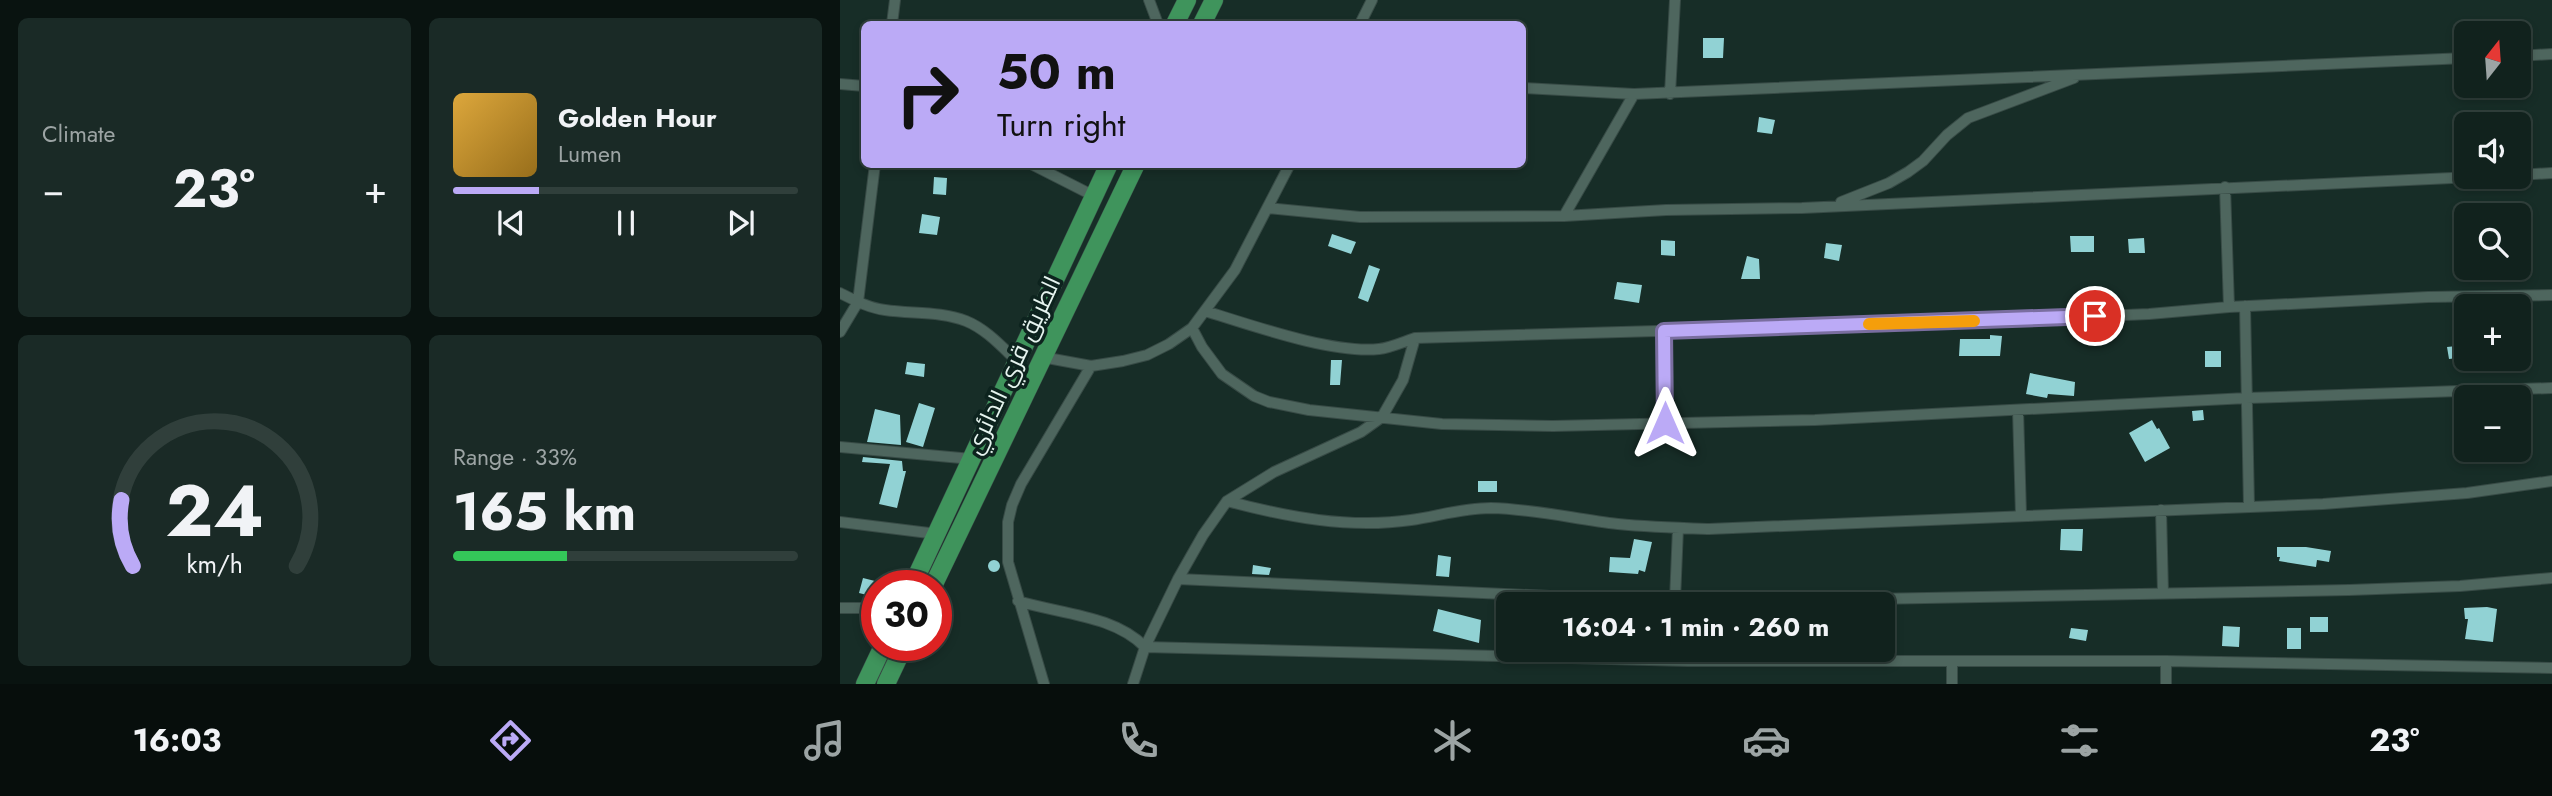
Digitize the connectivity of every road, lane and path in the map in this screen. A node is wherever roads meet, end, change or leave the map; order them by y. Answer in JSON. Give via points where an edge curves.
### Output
{"nodes":[{"id":1,"x":895,"y":0,"type":"edge"},
{"id":2,"x":1149,"y":0,"type":"edge"},
{"id":3,"x":1187,"y":0,"type":"edge"},
{"id":4,"x":1214,"y":0,"type":"edge"},
{"id":5,"x":1372,"y":0,"type":"edge"},
{"id":6,"x":1675,"y":0,"type":"edge"},
{"id":7,"x":892,"y":21,"type":"edge"},
{"id":8,"x":1157,"y":21,"type":"edge"},
{"id":9,"x":1176,"y":21,"type":"edge"},
{"id":10,"x":1204,"y":21,"type":"edge"},
{"id":11,"x":1362,"y":21,"type":"edge"},
{"id":12,"x":2552,"y":54,"type":"edge"},
{"id":13,"x":2531,"y":55,"type":"edge"},
{"id":14,"x":2454,"y":59,"type":"edge"},
{"id":15,"x":2083,"y":74,"type":"junction"},
{"id":16,"x":840,"y":84,"type":"edge"},
{"id":17,"x":861,"y":86,"type":"edge"},
{"id":18,"x":1526,"y":88,"type":"edge"},
{"id":19,"x":1634,"y":94,"type":"junction"},
{"id":20,"x":1670,"y":94,"type":"junction"},
{"id":21,"x":875,"y":168,"type":"edge"},
{"id":22,"x":1039,"y":168,"type":"edge"},
{"id":23,"x":1107,"y":168,"type":"edge"},
{"id":24,"x":1134,"y":168,"type":"edge"},
{"id":25,"x":1288,"y":168,"type":"edge"},
{"id":26,"x":2552,"y":173,"type":"edge"},
{"id":27,"x":2531,"y":174,"type":"edge"},
{"id":28,"x":2454,"y":178,"type":"edge"},
{"id":29,"x":2225,"y":187,"type":"junction"},
{"id":30,"x":1094,"y":195,"type":"junction"},
{"id":31,"x":1832,"y":205,"type":"junction"},
{"id":32,"x":1268,"y":208,"type":"junction"},
{"id":33,"x":1564,"y":216,"type":"junction"},
{"id":34,"x":840,"y":293,"type":"edge"},
{"id":35,"x":2552,"y":295,"type":"edge"},
{"id":36,"x":858,"y":302,"type":"junction"},
{"id":37,"x":2245,"y":306,"type":"junction"},
{"id":38,"x":2229,"y":307,"type":"junction"},
{"id":39,"x":1205,"y":311,"type":"junction"},
{"id":40,"x":1192,"y":328,"type":"junction"},
{"id":41,"x":1664,"y":331,"type":"junction"},
{"id":42,"x":840,"y":332,"type":"edge"},
{"id":43,"x":1415,"y":338,"type":"junction"},
{"id":44,"x":1042,"y":358,"type":"junction"},
{"id":45,"x":1017,"y":361,"type":"junction"},
{"id":46,"x":1091,"y":366,"type":"junction"},
{"id":47,"x":2552,"y":388,"type":"edge"},
{"id":48,"x":2247,"y":398,"type":"junction"},
{"id":49,"x":2018,"y":410,"type":"junction"},
{"id":50,"x":1382,"y":417,"type":"junction"},
{"id":51,"x":1665,"y":423,"type":"junction"},
{"id":52,"x":840,"y":447,"type":"edge"},
{"id":53,"x":972,"y":459,"type":"junction"},
{"id":54,"x":2552,"y":481,"type":"edge"},
{"id":55,"x":1227,"y":501,"type":"junction"},
{"id":56,"x":2249,"y":507,"type":"junction"},
{"id":57,"x":2161,"y":510,"type":"junction"},
{"id":58,"x":2021,"y":515,"type":"junction"},
{"id":59,"x":840,"y":522,"type":"edge"},
{"id":60,"x":1678,"y":528,"type":"junction"},
{"id":61,"x":937,"y":534,"type":"junction"},
{"id":62,"x":920,"y":570,"type":"edge"},
{"id":63,"x":941,"y":570,"type":"edge"},
{"id":64,"x":2552,"y":578,"type":"edge"},
{"id":65,"x":1178,"y":579,"type":"junction"},
{"id":66,"x":1675,"y":592,"type":"edge"},
{"id":67,"x":2164,"y":593,"type":"junction"},
{"id":68,"x":1496,"y":596,"type":"edge"},
{"id":69,"x":1895,"y":599,"type":"edge"},
{"id":70,"x":1018,"y":601,"type":"junction"},
{"id":71,"x":840,"y":608,"type":"edge"},
{"id":72,"x":861,"y":608,"type":"edge"},
{"id":73,"x":1145,"y":648,"type":"junction"},
{"id":74,"x":1496,"y":653,"type":"edge"},
{"id":75,"x":1895,"y":660,"type":"edge"},
{"id":76,"x":876,"y":661,"type":"edge"},
{"id":77,"x":897,"y":661,"type":"edge"},
{"id":78,"x":1952,"y":661,"type":"junction"},
{"id":79,"x":2166,"y":661,"type":"junction"},
{"id":80,"x":2552,"y":668,"type":"edge"},
{"id":81,"x":865,"y":684,"type":"edge"},
{"id":82,"x":886,"y":684,"type":"edge"},
{"id":83,"x":1044,"y":684,"type":"edge"},
{"id":84,"x":1133,"y":684,"type":"edge"},
{"id":85,"x":1952,"y":684,"type":"edge"},
{"id":86,"x":2166,"y":684,"type":"edge"}],
"edges":[{"from":1,"to":7,"type":"street"},
{"from":2,"to":8,"type":"street"},
{"from":3,"to":9,"type":"highway"},
{"from":4,"to":10,"type":"highway"},
{"from":5,"to":11,"type":"street"},
{"from":6,"to":20,"type":"street"},
{"from":12,"to":13,"type":"street"},
{"from":14,"to":15,"type":"street"},
{"from":15,"to":20,"type":"street"},
{"from":15,"to":31,"type":"street","via":[[1968,118],[1908,172]]},
{"from":16,"to":17,"type":"street"},
{"from":18,"to":19,"type":"street"},
{"from":19,"to":20,"type":"street"},
{"from":19,"to":33,"type":"street"},
{"from":21,"to":36,"type":"street"},
{"from":22,"to":30,"type":"street"},
{"from":23,"to":30,"type":"highway"},
{"from":24,"to":44,"type":"highway","name":"الطريق قري الدائري"},
{"from":25,"to":32,"type":"street"},
{"from":26,"to":27,"type":"street"},
{"from":28,"to":29,"type":"street"},
{"from":29,"to":31,"type":"street"},
{"from":29,"to":38,"type":"street"},
{"from":30,"to":45,"type":"highway"},
{"from":31,"to":33,"type":"street"},
{"from":32,"to":33,"type":"street","via":[[1360,217]]},
{"from":32,"to":39,"type":"street","via":[[1235,270]]},
{"from":34,"to":36,"type":"street"},
{"from":35,"to":37,"type":"street"},
{"from":36,"to":42,"type":"street"},
{"from":36,"to":45,"type":"street","via":[[882,310],[942,314],[967,321]]},
{"from":37,"to":38,"type":"street"},
{"from":37,"to":48,"type":"street"},
{"from":38,"to":41,"type":"street","via":[[2149,314]]},
{"from":39,"to":40,"type":"street"},
{"from":39,"to":43,"type":"street","via":[[1276,333],[1350,348],[1379,349]]},
{"from":40,"to":46,"type":"street","via":[[1147,355]]},
{"from":40,"to":50,"type":"street","via":[[1222,374],[1254,396],[1284,406]]},
{"from":41,"to":43,"type":"street"},
{"from":41,"to":51,"type":"street"},
{"from":43,"to":50,"type":"street","via":[[1403,380]]},
{"from":44,"to":46,"type":"street"},
{"from":44,"to":63,"type":"highway","name":"الطريق قري الدائري"},
{"from":45,"to":53,"type":"highway"},
{"from":46,"to":70,"type":"street","via":[[1012,505],[1008,562]]},
{"from":47,"to":48,"type":"street"},
{"from":48,"to":49,"type":"street"},
{"from":48,"to":56,"type":"street"},
{"from":49,"to":51,"type":"street"},
{"from":49,"to":58,"type":"street"},
{"from":50,"to":51,"type":"street","via":[[1480,426]]},
{"from":50,"to":55,"type":"street"},
{"from":52,"to":53,"type":"street"},
{"from":53,"to":61,"type":"highway"},
{"from":54,"to":56,"type":"street","via":[[2428,496]]},
{"from":55,"to":60,"type":"street","via":[[1288,516],[1346,523],[1411,520],[1488,508]]},
{"from":55,"to":65,"type":"street"},
{"from":56,"to":57,"type":"street"},
{"from":57,"to":58,"type":"street"},
{"from":57,"to":67,"type":"street"},
{"from":58,"to":60,"type":"street"},
{"from":59,"to":61,"type":"street"},
{"from":60,"to":66,"type":"street"},
{"from":61,"to":62,"type":"highway"},
{"from":64,"to":67,"type":"street","via":[[2433,587]]},
{"from":65,"to":68,"type":"street"},
{"from":65,"to":73,"type":"street"},
{"from":67,"to":69,"type":"street"},
{"from":70,"to":73,"type":"street","via":[[1103,621],[1133,634]]},
{"from":70,"to":83,"type":"street"},
{"from":71,"to":72,"type":"street"},
{"from":73,"to":74,"type":"street"},
{"from":73,"to":84,"type":"street"},
{"from":75,"to":78,"type":"street"},
{"from":76,"to":81,"type":"highway"},
{"from":77,"to":82,"type":"highway"},
{"from":78,"to":79,"type":"street"},
{"from":78,"to":85,"type":"street"},
{"from":79,"to":80,"type":"street"},
{"from":79,"to":86,"type":"street"}]}
